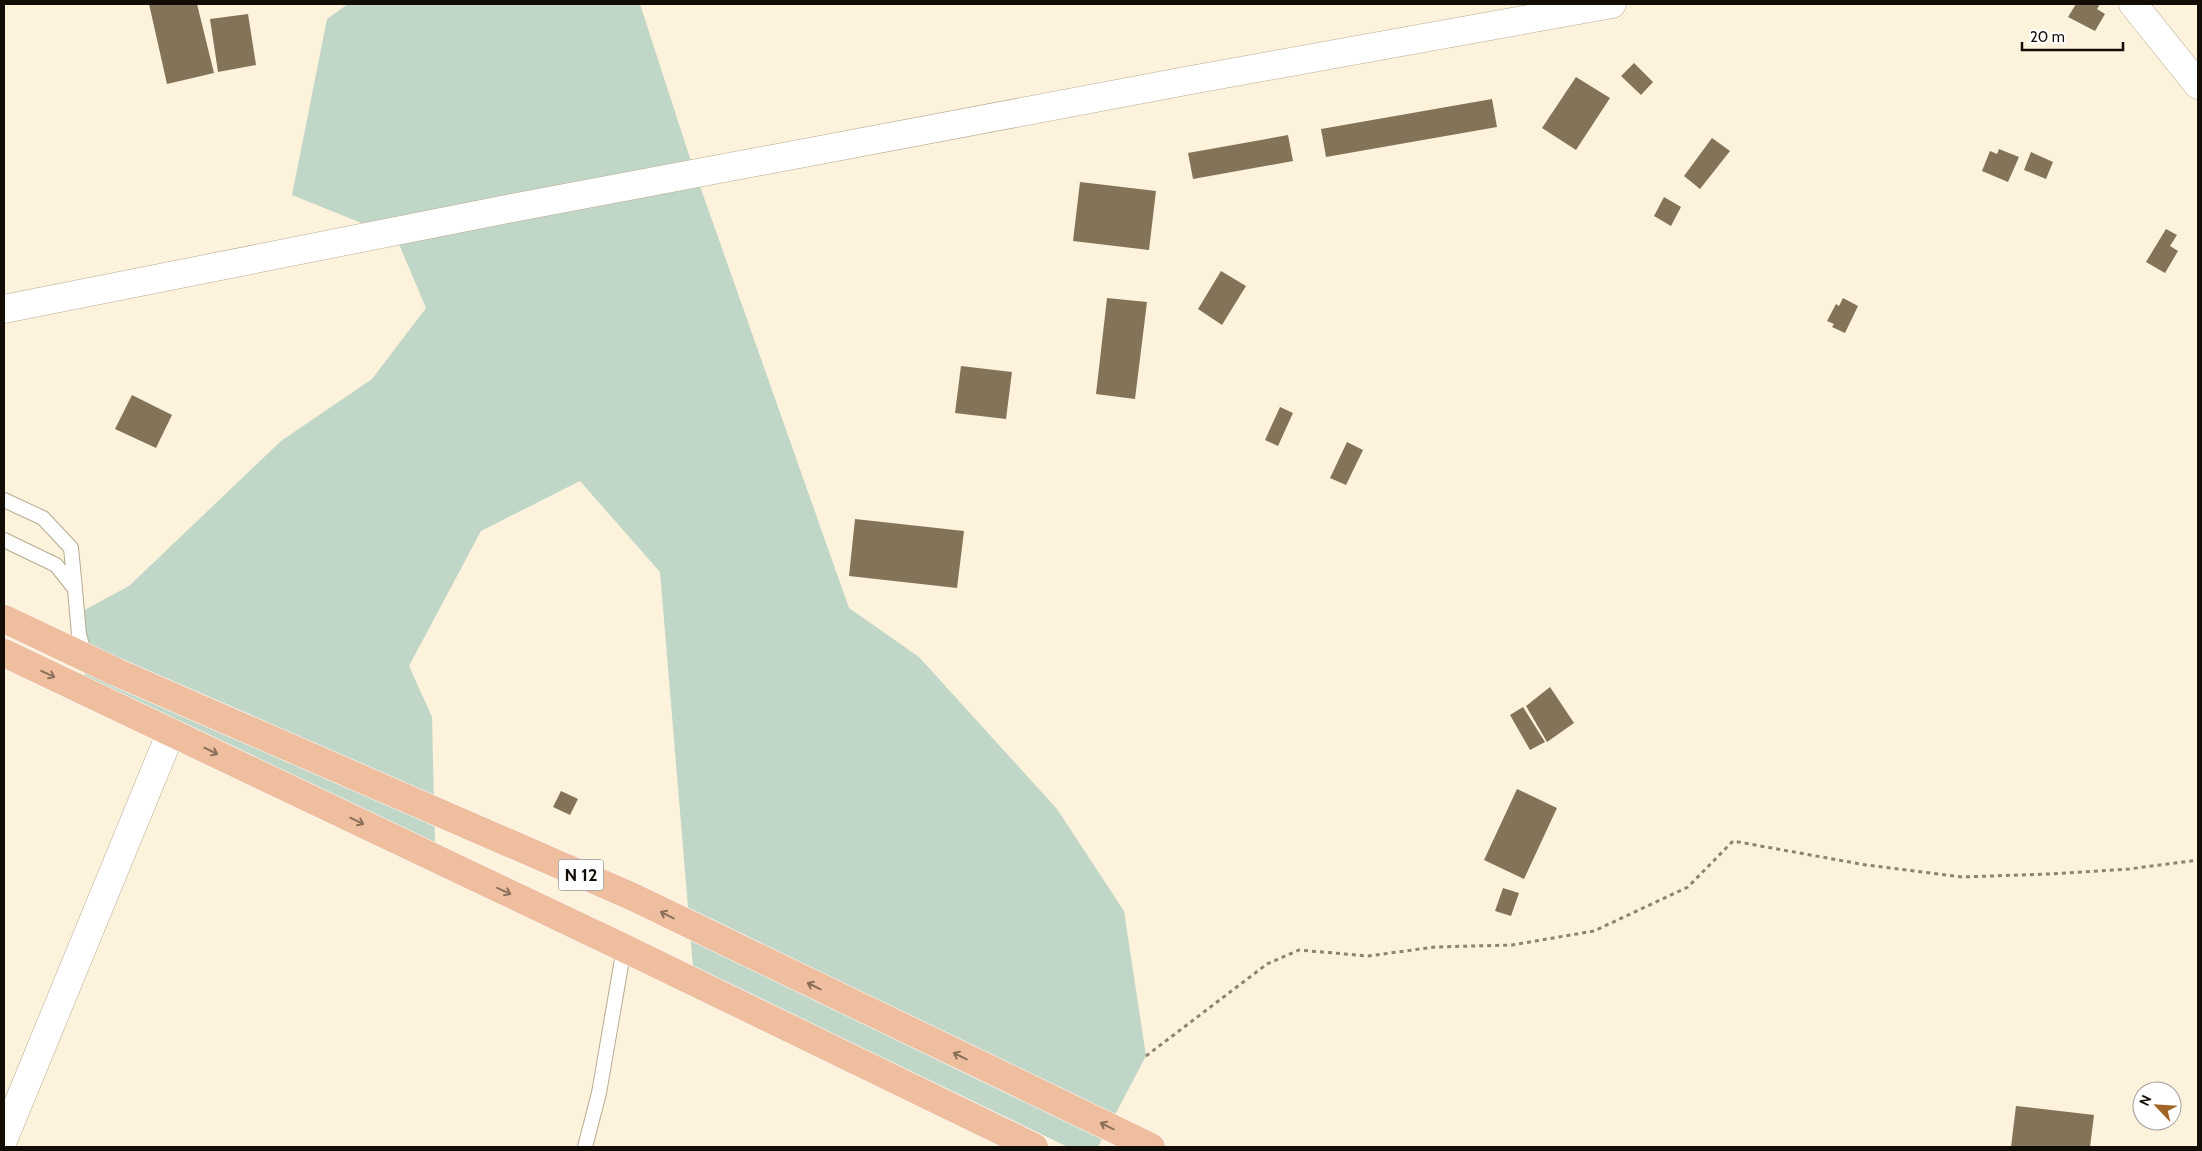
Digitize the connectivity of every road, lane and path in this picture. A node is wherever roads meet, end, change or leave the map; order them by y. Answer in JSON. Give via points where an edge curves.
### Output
{"nodes":[{"id":1,"x":1612,"y":4,"type":"edge"},
{"id":2,"x":2132,"y":4,"type":"edge"},
{"id":3,"x":2198,"y":85,"type":"edge"},
{"id":4,"x":4,"y":309,"type":"edge"},
{"id":5,"x":4,"y":500,"type":"edge"},
{"id":6,"x":4,"y":540,"type":"edge"},
{"id":7,"x":75,"y":589,"type":"junction"},
{"id":8,"x":4,"y":620,"type":"edge"},
{"id":9,"x":4,"y":653,"type":"edge"},
{"id":10,"x":86,"y":659,"type":"junction"},
{"id":11,"x":171,"y":732,"type":"junction"},
{"id":12,"x":2198,"y":860,"type":"edge"},
{"id":13,"x":624,"y":948,"type":"junction"},
{"id":14,"x":1146,"y":1056,"type":"dead end"},
{"id":15,"x":4,"y":1138,"type":"edge"},
{"id":16,"x":585,"y":1147,"type":"edge"},
{"id":17,"x":1034,"y":1147,"type":"edge"},
{"id":18,"x":1151,"y":1147,"type":"edge"}],
"edges":[{"from":1,"to":4,"type":"street","via":[[517,207]]},
{"from":2,"to":3,"type":"street"},
{"from":5,"to":7,"type":"lane","via":[[43,518],[71,548]]},
{"from":6,"to":7,"type":"lane","via":[[56,565]]},
{"from":7,"to":10,"type":"lane","via":[[79,635]]},
{"from":8,"to":10,"type":"main road","number":"N 12"},
{"from":9,"to":11,"type":"main road","number":"N 12","one_way":true},
{"from":18,"to":10,"type":"main road","number":"N 12","one_way":true,"via":[[633,897]]},
{"from":11,"to":13,"type":"main road","number":"N 12","one_way":true},
{"from":11,"to":15,"type":"street"},
{"from":12,"to":14,"type":"path","via":[[2129,869],[1962,877],[1866,865],[1733,841],[1688,887],[1594,931],[1512,945],[1435,947],[1368,956],[1299,950],[1267,964]]},
{"from":13,"to":16,"type":"lane","via":[[599,1093]]},
{"from":13,"to":17,"type":"main road","number":"N 12"}]}
